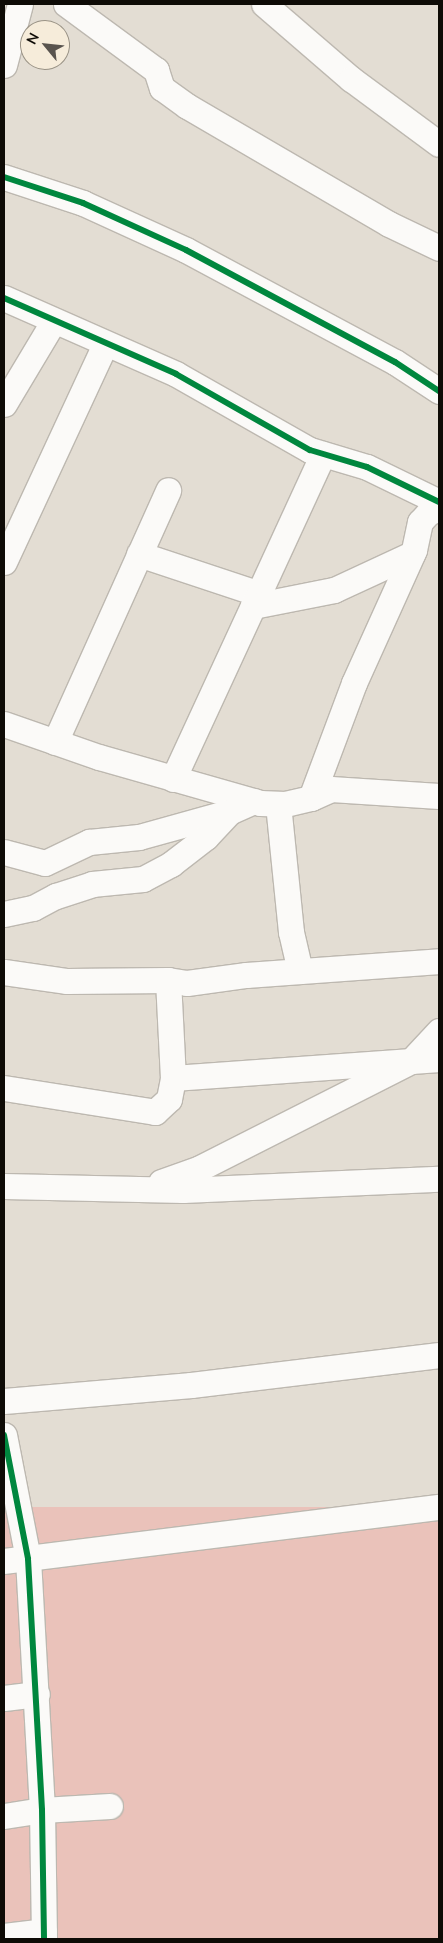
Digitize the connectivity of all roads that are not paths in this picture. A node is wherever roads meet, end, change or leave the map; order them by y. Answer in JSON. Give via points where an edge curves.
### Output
{"nodes":[{"id":1,"x":20,"y":4,"type":"edge"},
{"id":2,"x":66,"y":4,"type":"edge"},
{"id":3,"x":264,"y":4,"type":"edge"},
{"id":4,"x":4,"y":64,"type":"edge"},
{"id":5,"x":439,"y":144,"type":"edge"},
{"id":6,"x":4,"y":178,"type":"edge"},
{"id":7,"x":439,"y":248,"type":"edge"},
{"id":8,"x":4,"y":298,"type":"edge"},
{"id":9,"x":53,"y":322,"type":"junction"},
{"id":10,"x":104,"y":344,"type":"junction"},
{"id":11,"x":439,"y":391,"type":"edge"},
{"id":12,"x":4,"y":404,"type":"edge"},
{"id":13,"x":323,"y":454,"type":"junction"},
{"id":14,"x":168,"y":490,"type":"dead end"},
{"id":15,"x":439,"y":502,"type":"edge"},
{"id":16,"x":439,"y":510,"type":"edge"},
{"id":17,"x":139,"y":554,"type":"junction"},
{"id":18,"x":412,"y":554,"type":"junction"},
{"id":19,"x":4,"y":562,"type":"edge"},
{"id":20,"x":256,"y":600,"type":"junction"},
{"id":21,"x":4,"y":724,"type":"edge"},
{"id":22,"x":55,"y":742,"type":"junction"},
{"id":23,"x":173,"y":779,"type":"junction"},
{"id":24,"x":439,"y":796,"type":"edge"},
{"id":25,"x":311,"y":798,"type":"junction"},
{"id":26,"x":266,"y":802,"type":"junction"},
{"id":27,"x":229,"y":812,"type":"junction"},
{"id":28,"x":4,"y":852,"type":"edge"},
{"id":29,"x":4,"y":914,"type":"edge"},
{"id":30,"x":439,"y":961,"type":"edge"},
{"id":31,"x":300,"y":971,"type":"junction"},
{"id":32,"x":4,"y":972,"type":"edge"},
{"id":33,"x":168,"y":980,"type":"junction"},
{"id":34,"x":439,"y":1031,"type":"edge"},
{"id":35,"x":439,"y":1059,"type":"edge"},
{"id":36,"x":410,"y":1061,"type":"junction"},
{"id":37,"x":173,"y":1078,"type":"junction"},
{"id":38,"x":4,"y":1088,"type":"edge"},
{"id":39,"x":439,"y":1179,"type":"edge"},
{"id":40,"x":4,"y":1186,"type":"edge"},
{"id":41,"x":113,"y":1189,"type":"junction"},
{"id":42,"x":439,"y":1355,"type":"edge"},
{"id":43,"x":4,"y":1402,"type":"edge"},
{"id":44,"x":4,"y":1435,"type":"edge"},
{"id":45,"x":439,"y":1507,"type":"edge"},
{"id":46,"x":16,"y":1560,"type":"edge"},
{"id":47,"x":37,"y":1694,"type":"junction"},
{"id":48,"x":4,"y":1698,"type":"edge"},
{"id":49,"x":110,"y":1806,"type":"dead end"},
{"id":50,"x":42,"y":1810,"type":"junction"},
{"id":51,"x":4,"y":1816,"type":"edge"},
{"id":52,"x":44,"y":1935,"type":"edge"},
{"id":53,"x":4,"y":1936,"type":"edge"}],
"edges":[{"from":1,"to":4,"type":"street"},
{"from":2,"to":7,"type":"street","via":[[156,70],[162,88],[187,106],[389,224]]},
{"from":3,"to":5,"type":"street","via":[[351,79]]},
{"from":6,"to":11,"type":"street","via":[[83,203],[186,250],[395,362]]},
{"from":8,"to":9,"type":"street"},
{"from":9,"to":10,"type":"street"},
{"from":9,"to":12,"type":"street"},
{"from":10,"to":13,"type":"street","via":[[176,374],[310,450]]},
{"from":10,"to":19,"type":"street"},
{"from":13,"to":15,"type":"street","via":[[367,467]]},
{"from":13,"to":20,"type":"street"},
{"from":14,"to":17,"type":"street"},
{"from":16,"to":18,"type":"street","via":[[429,512],[420,522]]},
{"from":17,"to":20,"type":"street"},
{"from":17,"to":22,"type":"street"},
{"from":18,"to":20,"type":"street","via":[[334,590]]},
{"from":18,"to":25,"type":"street","via":[[354,683]]},
{"from":20,"to":23,"type":"street"},
{"from":21,"to":22,"type":"street"},
{"from":22,"to":23,"type":"street"},
{"from":23,"to":26,"type":"street"},
{"from":24,"to":25,"type":"street","via":[[331,789]]},
{"from":25,"to":26,"type":"street"},
{"from":26,"to":27,"type":"street"},
{"from":26,"to":31,"type":"street"},
{"from":27,"to":28,"type":"street","via":[[139,837],[89,842],[45,863]]},
{"from":27,"to":29,"type":"street","via":[[206,838],[143,880],[92,884],[33,908]]},
{"from":30,"to":31,"type":"street"},
{"from":31,"to":33,"type":"street","via":[[187,983]]},
{"from":32,"to":33,"type":"street","via":[[67,981]]},
{"from":33,"to":37,"type":"street"},
{"from":34,"to":36,"type":"street"},
{"from":35,"to":36,"type":"street"},
{"from":36,"to":37,"type":"street"},
{"from":36,"to":41,"type":"street","via":[[181,1177],[164,1182],[141,1181]]},
{"from":37,"to":38,"type":"street","via":[[169,1099],[155,1112]]},
{"from":39,"to":41,"type":"street","via":[[183,1190]]},
{"from":40,"to":41,"type":"street"},
{"from":42,"to":43,"type":"street","via":[[191,1385]]},
{"from":44,"to":46,"type":"street"},
{"from":45,"to":46,"type":"street"},
{"from":46,"to":47,"type":"street"},
{"from":47,"to":48,"type":"street"},
{"from":47,"to":50,"type":"street"},
{"from":49,"to":50,"type":"street"},
{"from":50,"to":51,"type":"street"},
{"from":50,"to":52,"type":"street"},
{"from":52,"to":53,"type":"street"}]}
